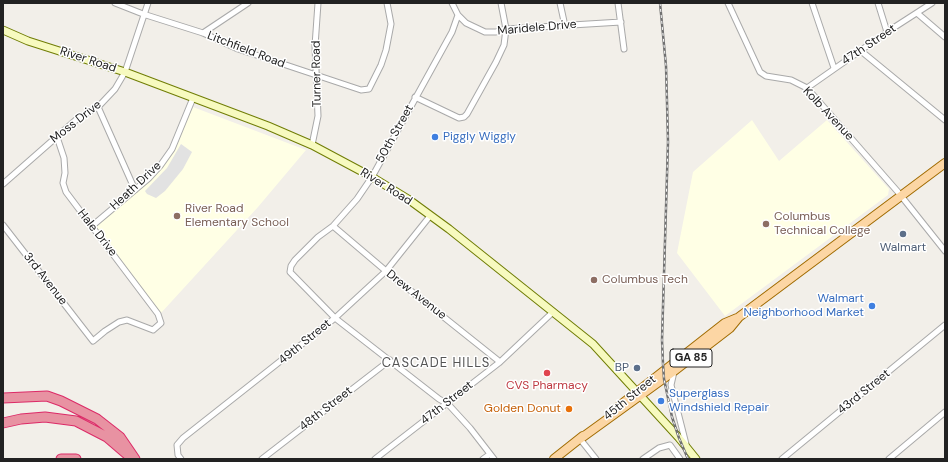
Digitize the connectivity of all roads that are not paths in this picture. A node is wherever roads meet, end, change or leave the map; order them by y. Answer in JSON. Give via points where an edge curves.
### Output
{"nodes":[{"id":1,"x":115,"y":3,"type":"edge"},
{"id":2,"x":148,"y":3,"type":"edge"},
{"id":3,"x":248,"y":3,"type":"edge"},
{"id":4,"x":318,"y":3,"type":"edge"},
{"id":5,"x":387,"y":3,"type":"edge"},
{"id":6,"x":452,"y":3,"type":"edge"},
{"id":7,"x":501,"y":3,"type":"edge"},
{"id":8,"x":560,"y":3,"type":"edge"},
{"id":9,"x":618,"y":3,"type":"edge"},
{"id":10,"x":728,"y":3,"type":"edge"},
{"id":11,"x":812,"y":3,"type":"edge"},
{"id":12,"x":878,"y":3,"type":"edge"},
{"id":13,"x":932,"y":3,"type":"edge"},
{"id":14,"x":918,"y":13,"type":"junction"},
{"id":15,"x":144,"y":14,"type":"junction"},
{"id":16,"x":458,"y":15,"type":"junction"},
{"id":17,"x":621,"y":22,"type":"junction"},
{"id":18,"x":565,"y":26,"type":"junction"},
{"id":19,"x":506,"y":29,"type":"junction"},
{"id":20,"x":3,"y":30,"type":"edge"},
{"id":21,"x":887,"y":32,"type":"junction"},
{"id":22,"x":203,"y":34,"type":"junction"},
{"id":23,"x":945,"y":37,"type":"edge"},
{"id":24,"x":624,"y":49,"type":"dead end"},
{"id":25,"x":861,"y":51,"type":"junction"},
{"id":26,"x":834,"y":68,"type":"junction"},
{"id":27,"x":125,"y":72,"type":"junction"},
{"id":28,"x":317,"y":76,"type":"junction"},
{"id":29,"x":807,"y":88,"type":"junction"},
{"id":30,"x":415,"y":97,"type":"junction"},
{"id":31,"x":193,"y":98,"type":"junction"},
{"id":32,"x":98,"y":107,"type":"junction"},
{"id":33,"x":945,"y":120,"type":"edge"},
{"id":34,"x":57,"y":138,"type":"junction"},
{"id":35,"x":312,"y":144,"type":"junction"},
{"id":36,"x":945,"y":163,"type":"edge"},
{"id":37,"x":372,"y":177,"type":"junction"},
{"id":38,"x":3,"y":184,"type":"edge"},
{"id":39,"x":135,"y":190,"type":"junction"},
{"id":40,"x":902,"y":196,"type":"junction"},
{"id":41,"x":430,"y":216,"type":"junction"},
{"id":42,"x":3,"y":225,"type":"edge"},
{"id":43,"x":92,"y":226,"type":"junction"},
{"id":44,"x":333,"y":226,"type":"junction"},
{"id":45,"x":945,"y":252,"type":"edge"},
{"id":46,"x":386,"y":271,"type":"junction"},
{"id":47,"x":553,"y":312,"type":"junction"},
{"id":48,"x":740,"y":317,"type":"junction"},
{"id":49,"x":335,"y":318,"type":"junction"},
{"id":50,"x":160,"y":320,"type":"joint"},
{"id":51,"x":945,"y":325,"type":"edge"},
{"id":52,"x":390,"y":360,"type":"junction"},
{"id":53,"x":500,"y":362,"type":"junction"},
{"id":54,"x":674,"y":371,"type":"junction"},
{"id":55,"x":639,"y":393,"type":"junction"},
{"id":56,"x":3,"y":398,"type":"edge"},
{"id":57,"x":448,"y":404,"type":"junction"},
{"id":58,"x":945,"y":412,"type":"edge"},
{"id":59,"x":3,"y":423,"type":"edge"},
{"id":60,"x":580,"y":439,"type":"junction"},
{"id":61,"x":687,"y":448,"type":"junction"},
{"id":62,"x":490,"y":454,"type":"junction"},
{"id":63,"x":181,"y":458,"type":"edge"},
{"id":64,"x":61,"y":459,"type":"edge"},
{"id":65,"x":76,"y":459,"type":"edge"},
{"id":66,"x":133,"y":459,"type":"edge"},
{"id":67,"x":262,"y":459,"type":"edge"},
{"id":68,"x":375,"y":459,"type":"edge"},
{"id":69,"x":483,"y":459,"type":"edge"},
{"id":70,"x":494,"y":459,"type":"edge"},
{"id":71,"x":554,"y":459,"type":"edge"},
{"id":72,"x":596,"y":459,"type":"edge"},
{"id":73,"x":643,"y":459,"type":"edge"},
{"id":74,"x":680,"y":459,"type":"edge"},
{"id":75,"x":696,"y":459,"type":"edge"},
{"id":76,"x":782,"y":459,"type":"edge"},
{"id":77,"x":889,"y":459,"type":"edge"}],
"edges":[{"from":1,"to":15,"type":"street","name":"Litchfield Road"},
{"from":2,"to":15,"type":"street","name":"Moss Drive"},
{"from":3,"to":22,"type":"street"},
{"from":4,"to":28,"type":"street","name":"Turner Road","via":[[315,46]]},
{"from":5,"to":28,"type":"street","name":"Litchfield Road","via":[[391,24],[381,65],[369,89],[361,90]]},
{"from":6,"to":16,"type":"street"},
{"from":7,"to":19,"type":"street"},
{"from":8,"to":18,"type":"street"},
{"from":9,"to":17,"type":"street"},
{"from":10,"to":29,"type":"street","name":"Kolb Avenue","via":[[760,72],[766,76],[791,80]]},
{"from":11,"to":26,"type":"street"},
{"from":12,"to":21,"type":"street"},
{"from":13,"to":14,"type":"street","name":"47th Street"},
{"from":14,"to":21,"type":"street","name":"47th Street"},
{"from":14,"to":23,"type":"street"},
{"from":15,"to":22,"type":"street","name":"Litchfield Road"},
{"from":15,"to":27,"type":"street","name":"Moss Drive"},
{"from":16,"to":19,"type":"street","name":"Maridele Drive","via":[[466,23],[485,32]]},
{"from":16,"to":30,"type":"street","name":"50th Street","via":[[452,32]]},
{"from":17,"to":18,"type":"street","name":"Maridele Drive"},
{"from":17,"to":24,"type":"street"},
{"from":18,"to":19,"type":"street","name":"Maridele Drive"},
{"from":19,"to":30,"type":"street","via":[[504,45],[468,114],[459,118]]},
{"from":20,"to":27,"type":"main road","name":"River Road","via":[[28,41]]},
{"from":21,"to":25,"type":"street","name":"47th Street"},
{"from":22,"to":28,"type":"street","name":"Litchfield Road"},
{"from":25,"to":26,"type":"street","name":"47th Street"},
{"from":25,"to":33,"type":"street"},
{"from":26,"to":29,"type":"street","name":"47th Street"},
{"from":27,"to":31,"type":"main road","name":"River Road"},
{"from":27,"to":32,"type":"street","name":"Moss Drive","via":[[115,89]]},
{"from":28,"to":35,"type":"street","name":"Turner Road","via":[[318,116]]},
{"from":29,"to":40,"type":"street","name":"Kolb Avenue"},
{"from":30,"to":37,"type":"street","name":"50th Street"},
{"from":31,"to":35,"type":"main road","name":"River Road"},
{"from":31,"to":39,"type":"street","name":"Heath Drive","via":[[172,149],[160,166]]},
{"from":32,"to":34,"type":"street","name":"Moss Drive","via":[[77,119]]},
{"from":32,"to":39,"type":"street"},
{"from":34,"to":38,"type":"street","name":"Moss Drive"},
{"from":34,"to":43,"type":"street","name":"Hale Drive","via":[[64,158],[63,183],[66,192]]},
{"from":35,"to":37,"type":"main road","name":"River Road"},
{"from":36,"to":40,"type":"main road","name":"45th Street","number":"GA 85"},
{"from":37,"to":41,"type":"main road","name":"River Road"},
{"from":37,"to":44,"type":"street","name":"50th Street"},
{"from":39,"to":43,"type":"street","name":"Heath Drive"},
{"from":40,"to":45,"type":"street","name":"Kolb Avenue"},
{"from":40,"to":48,"type":"main road","name":"45th Street","number":"GA 85"},
{"from":41,"to":46,"type":"street","name":"49th Street"},
{"from":41,"to":47,"type":"main road","name":"River Road"},
{"from":42,"to":50,"type":"street","name":"3rd Avenue","via":[[93,341],[119,322],[127,320],[153,330],[161,323]]},
{"from":43,"to":50,"type":"street","name":"Hale Drive"},
{"from":44,"to":46,"type":"street","name":"Drew Avenue"},
{"from":44,"to":49,"type":"street","name":"50th Street","via":[[295,260],[290,272]]},
{"from":46,"to":49,"type":"street","name":"49th Street"},
{"from":46,"to":53,"type":"street","name":"Drew Avenue"},
{"from":47,"to":53,"type":"street","name":"47th Street"},
{"from":47,"to":55,"type":"main road","name":"River Road","via":[[593,344]]},
{"from":48,"to":54,"type":"main road","name":"45th Street","number":"GA 85","via":[[730,328]]},
{"from":48,"to":55,"type":"main road","name":"45th Street","number":"GA 85","via":[[726,323]]},
{"from":49,"to":52,"type":"street"},
{"from":49,"to":63,"type":"street","name":"49th Street","via":[[183,438],[177,445]]},
{"from":51,"to":76,"type":"street","name":"43rd Street"},
{"from":52,"to":57,"type":"street"},
{"from":52,"to":67,"type":"street","name":"48th Street"},
{"from":53,"to":57,"type":"street","name":"47th Street"},
{"from":54,"to":55,"type":"main road","name":"45th Street","number":"GA 85"},
{"from":54,"to":61,"type":"street","via":[[672,385]]},
{"from":55,"to":60,"type":"main road","name":"45th Street","number":"GA 85"},
{"from":55,"to":61,"type":"main road","name":"River Road"},
{"from":56,"to":66,"type":"highway","via":[[47,396],[61,401],[97,418],[120,437]]},
{"from":57,"to":62,"type":"street"},
{"from":57,"to":68,"type":"street","name":"47th Street"},
{"from":58,"to":77,"type":"street"},
{"from":59,"to":66,"type":"highway","via":[[45,417],[76,421],[107,437]]},
{"from":60,"to":71,"type":"main road","name":"45th Street","number":"GA 85"},
{"from":60,"to":72,"type":"street"},
{"from":61,"to":75,"type":"main road","name":"River Road"},
{"from":62,"to":69,"type":"street"},
{"from":62,"to":70,"type":"street"},
{"from":64,"to":65,"type":"highway"},
{"from":73,"to":74,"type":"street","via":[[670,444]]}]}
